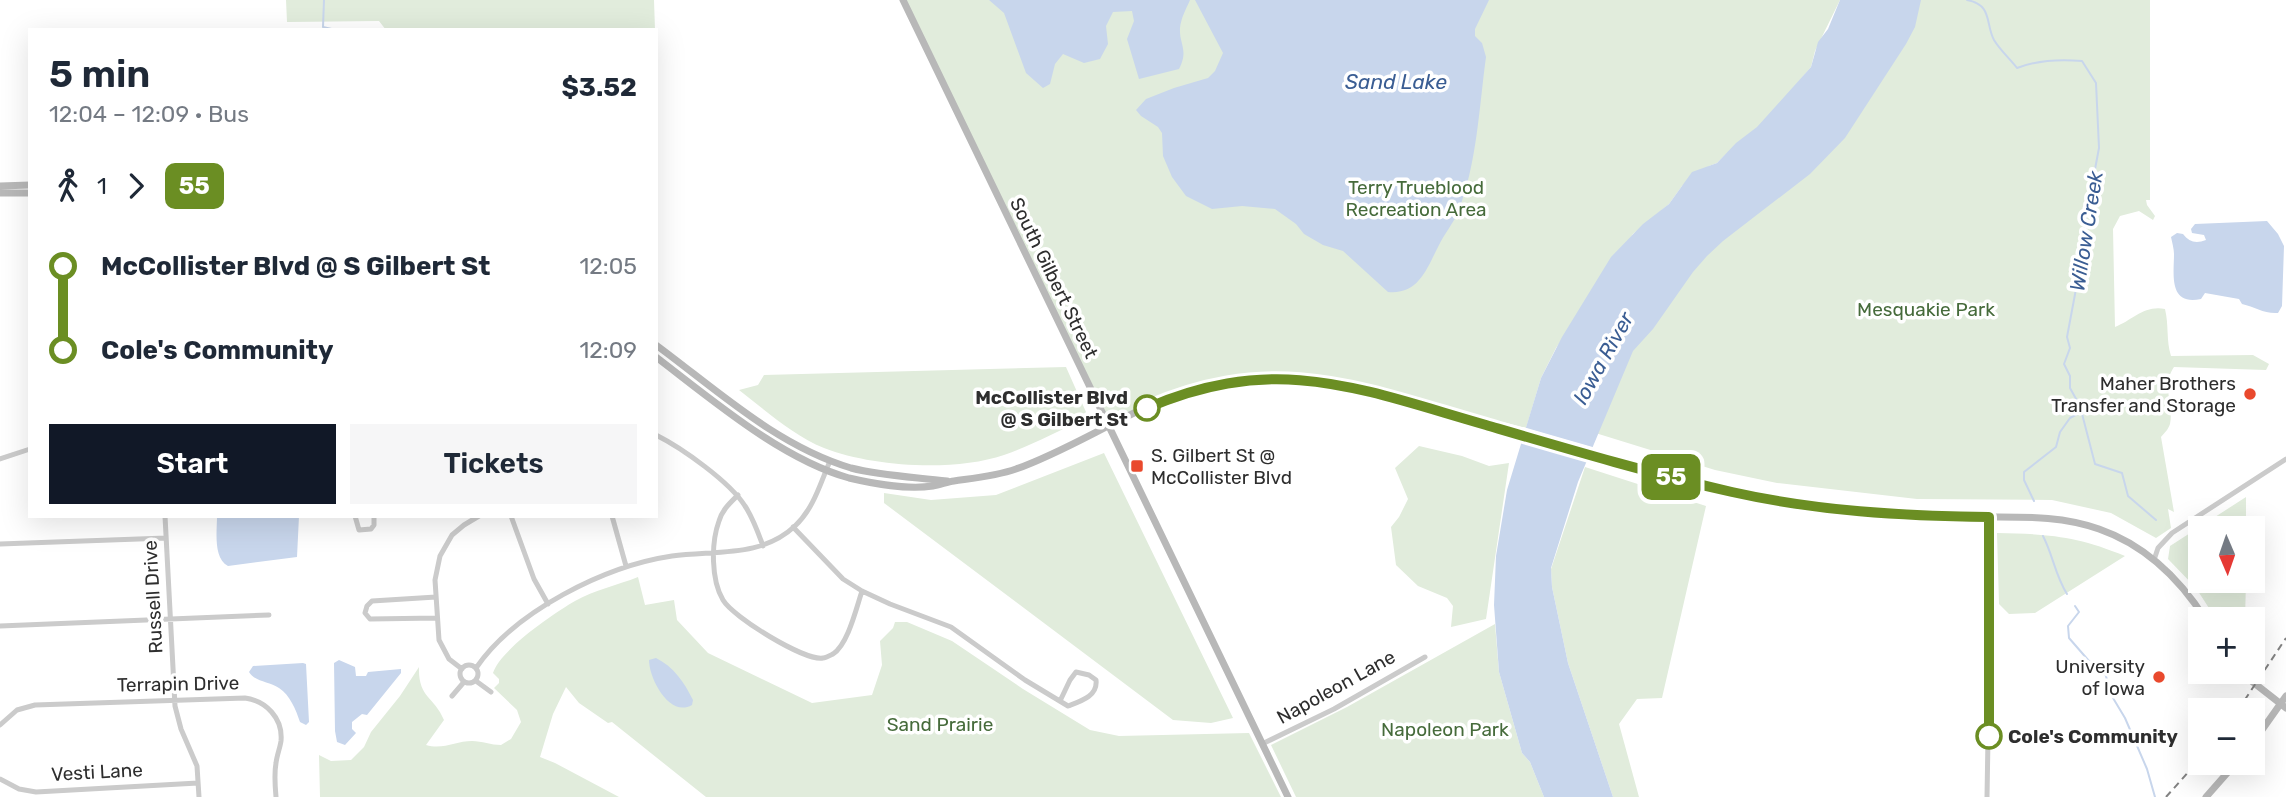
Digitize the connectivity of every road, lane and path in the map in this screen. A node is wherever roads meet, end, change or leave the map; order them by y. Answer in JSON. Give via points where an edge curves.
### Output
{"nodes":[{"id":1,"x":902,"y":0,"type":"edge"},
{"id":2,"x":28,"y":185,"type":"edge"},
{"id":3,"x":0,"y":186,"type":"edge"},
{"id":4,"x":28,"y":192,"type":"edge"},
{"id":5,"x":0,"y":193,"type":"edge"},
{"id":6,"x":658,"y":347,"type":"edge"},
{"id":7,"x":658,"y":358,"type":"edge"},
{"id":8,"x":1107,"y":426,"type":"junction"},
{"id":9,"x":658,"y":436,"type":"edge"},
{"id":10,"x":28,"y":450,"type":"edge"},
{"id":11,"x":0,"y":459,"type":"edge"},
{"id":12,"x":2286,"y":459,"type":"edge"},
{"id":13,"x":830,"y":461,"type":"junction"},
{"id":14,"x":826,"y":470,"type":"junction"},
{"id":15,"x":951,"y":481,"type":"junction"},
{"id":16,"x":738,"y":495,"type":"junction"},
{"id":17,"x":1989,"y":517,"type":"junction"},
{"id":18,"x":166,"y":518,"type":"edge"},
{"id":19,"x":356,"y":518,"type":"edge"},
{"id":20,"x":374,"y":518,"type":"edge"},
{"id":21,"x":476,"y":518,"type":"edge"},
{"id":22,"x":512,"y":518,"type":"edge"},
{"id":23,"x":613,"y":518,"type":"edge"},
{"id":24,"x":793,"y":527,"type":"junction"},
{"id":25,"x":166,"y":538,"type":"junction"},
{"id":26,"x":0,"y":544,"type":"edge"},
{"id":27,"x":763,"y":546,"type":"junction"},
{"id":28,"x":714,"y":552,"type":"junction"},
{"id":29,"x":2154,"y":559,"type":"junction"},
{"id":30,"x":626,"y":566,"type":"junction"},
{"id":31,"x":862,"y":591,"type":"junction"},
{"id":32,"x":436,"y":597,"type":"junction"},
{"id":33,"x":548,"y":604,"type":"junction"},
{"id":34,"x":2197,"y":607,"type":"edge"},
{"id":35,"x":269,"y":615,"type":"dead end"},
{"id":36,"x":437,"y":618,"type":"junction"},
{"id":37,"x":170,"y":619,"type":"junction"},
{"id":38,"x":0,"y":626,"type":"edge"},
{"id":39,"x":1425,"y":657,"type":"dead end"},
{"id":40,"x":476,"y":668,"type":"junction"},
{"id":41,"x":462,"y":669,"type":"junction"},
{"id":42,"x":476,"y":681,"type":"junction"},
{"id":43,"x":464,"y":682,"type":"junction"},
{"id":44,"x":2255,"y":684,"type":"edge"},
{"id":45,"x":491,"y":692,"type":"dead end"},
{"id":46,"x":452,"y":696,"type":"dead end"},
{"id":47,"x":2286,"y":696,"type":"edge"},
{"id":48,"x":174,"y":699,"type":"junction"},
{"id":49,"x":1060,"y":701,"type":"junction"},
{"id":50,"x":2283,"y":706,"type":"edge"},
{"id":51,"x":0,"y":725,"type":"edge"},
{"id":52,"x":2265,"y":728,"type":"edge"},
{"id":53,"x":1262,"y":744,"type":"junction"},
{"id":54,"x":2225,"y":775,"type":"edge"},
{"id":55,"x":0,"y":779,"type":"edge"},
{"id":56,"x":198,"y":783,"type":"junction"},
{"id":57,"x":61,"y":794,"type":"edge"},
{"id":58,"x":199,"y":797,"type":"edge"},
{"id":59,"x":276,"y":797,"type":"edge"},
{"id":60,"x":1288,"y":797,"type":"edge"},
{"id":61,"x":1987,"y":797,"type":"edge"},
{"id":62,"x":2206,"y":797,"type":"edge"}],
"edges":[{"from":1,"to":8,"type":"main road","name":"South Gilbert Street"},
{"from":2,"to":3,"type":"main road"},
{"from":4,"to":5,"type":"main road"},
{"from":6,"to":13,"type":"main road","via":[[758,422]]},
{"from":7,"to":14,"type":"main road","via":[[775,443]]},
{"from":8,"to":15,"type":"main road","via":[[1015,470]]},
{"from":8,"to":17,"type":"main road","via":[[1187,392],[1227,383],[1271,378],[1339,384],[1732,492],[1833,510]]},
{"from":8,"to":53,"type":"main road","name":"South Gilbert Street"},
{"from":9,"to":16,"type":"street"},
{"from":10,"to":11,"type":"street"},
{"from":12,"to":29,"type":"street","via":[[2172,533]]},
{"from":13,"to":14,"type":"street"},
{"from":13,"to":15,"type":"main road","via":[[883,474]]},
{"from":14,"to":15,"type":"main road","via":[[881,484],[932,486]]},
{"from":14,"to":24,"type":"street","via":[[812,505]]},
{"from":16,"to":27,"type":"street"},
{"from":16,"to":28,"type":"street","via":[[719,521]]},
{"from":17,"to":29,"type":"main road","via":[[2078,523],[2119,537]]},
{"from":17,"to":61,"type":"street"},
{"from":18,"to":25,"type":"street","name":"Russell Drive"},
{"from":19,"to":20,"type":"street","via":[[359,530],[365,531],[374,525]]},
{"from":21,"to":32,"type":"street","via":[[452,536],[440,556]]},
{"from":22,"to":33,"type":"street"},
{"from":23,"to":30,"type":"street"},
{"from":24,"to":27,"type":"street"},
{"from":24,"to":31,"type":"street","via":[[825,563]]},
{"from":25,"to":26,"type":"street"},
{"from":25,"to":37,"type":"street","name":"Russell Drive"},
{"from":27,"to":28,"type":"street"},
{"from":28,"to":30,"type":"street"},
{"from":28,"to":31,"type":"street","via":[[719,591],[732,611],[815,657],[823,658],[844,642]]},
{"from":29,"to":34,"type":"main road"},
{"from":30,"to":33,"type":"street"},
{"from":31,"to":49,"type":"street","via":[[951,627]]},
{"from":32,"to":36,"type":"street"},
{"from":32,"to":36,"type":"street","via":[[372,601],[365,613],[370,620]]},
{"from":33,"to":40,"type":"street","via":[[528,617]]},
{"from":35,"to":37,"type":"street"},
{"from":36,"to":41,"type":"street","via":[[439,640],[449,659]]},
{"from":37,"to":38,"type":"street"},
{"from":37,"to":48,"type":"street","name":"Russell Drive"},
{"from":39,"to":53,"type":"street","name":"Napoleon Lane"},
{"from":40,"to":41,"type":"street"},
{"from":40,"to":42,"type":"street"},
{"from":41,"to":43,"type":"street"},
{"from":42,"to":43,"type":"street"},
{"from":42,"to":45,"type":"street"},
{"from":43,"to":46,"type":"street"},
{"from":44,"to":50,"type":"main road"},
{"from":47,"to":50,"type":"main road"},
{"from":48,"to":51,"type":"street","name":"Terrapin Drive","via":[[35,705],[17,710]]},
{"from":48,"to":56,"type":"street","name":"Russell Drive","via":[[177,719],[197,766]]},
{"from":48,"to":59,"type":"street","name":"Terrapin Drive","via":[[245,698],[267,707],[281,727]]},
{"from":49,"to":49,"type":"street","via":[[1068,706],[1080,702],[1093,694],[1096,680],[1076,672]]},
{"from":50,"to":52,"type":"main road"},
{"from":53,"to":60,"type":"main road","name":"South Gilbert Street"},
{"from":54,"to":62,"type":"main road"},
{"from":55,"to":57,"type":"street","name":"Vesti Lane","via":[[19,789]]},
{"from":56,"to":57,"type":"street","name":"Vesti Lane"},
{"from":56,"to":58,"type":"street","name":"Russell Drive"}]}
